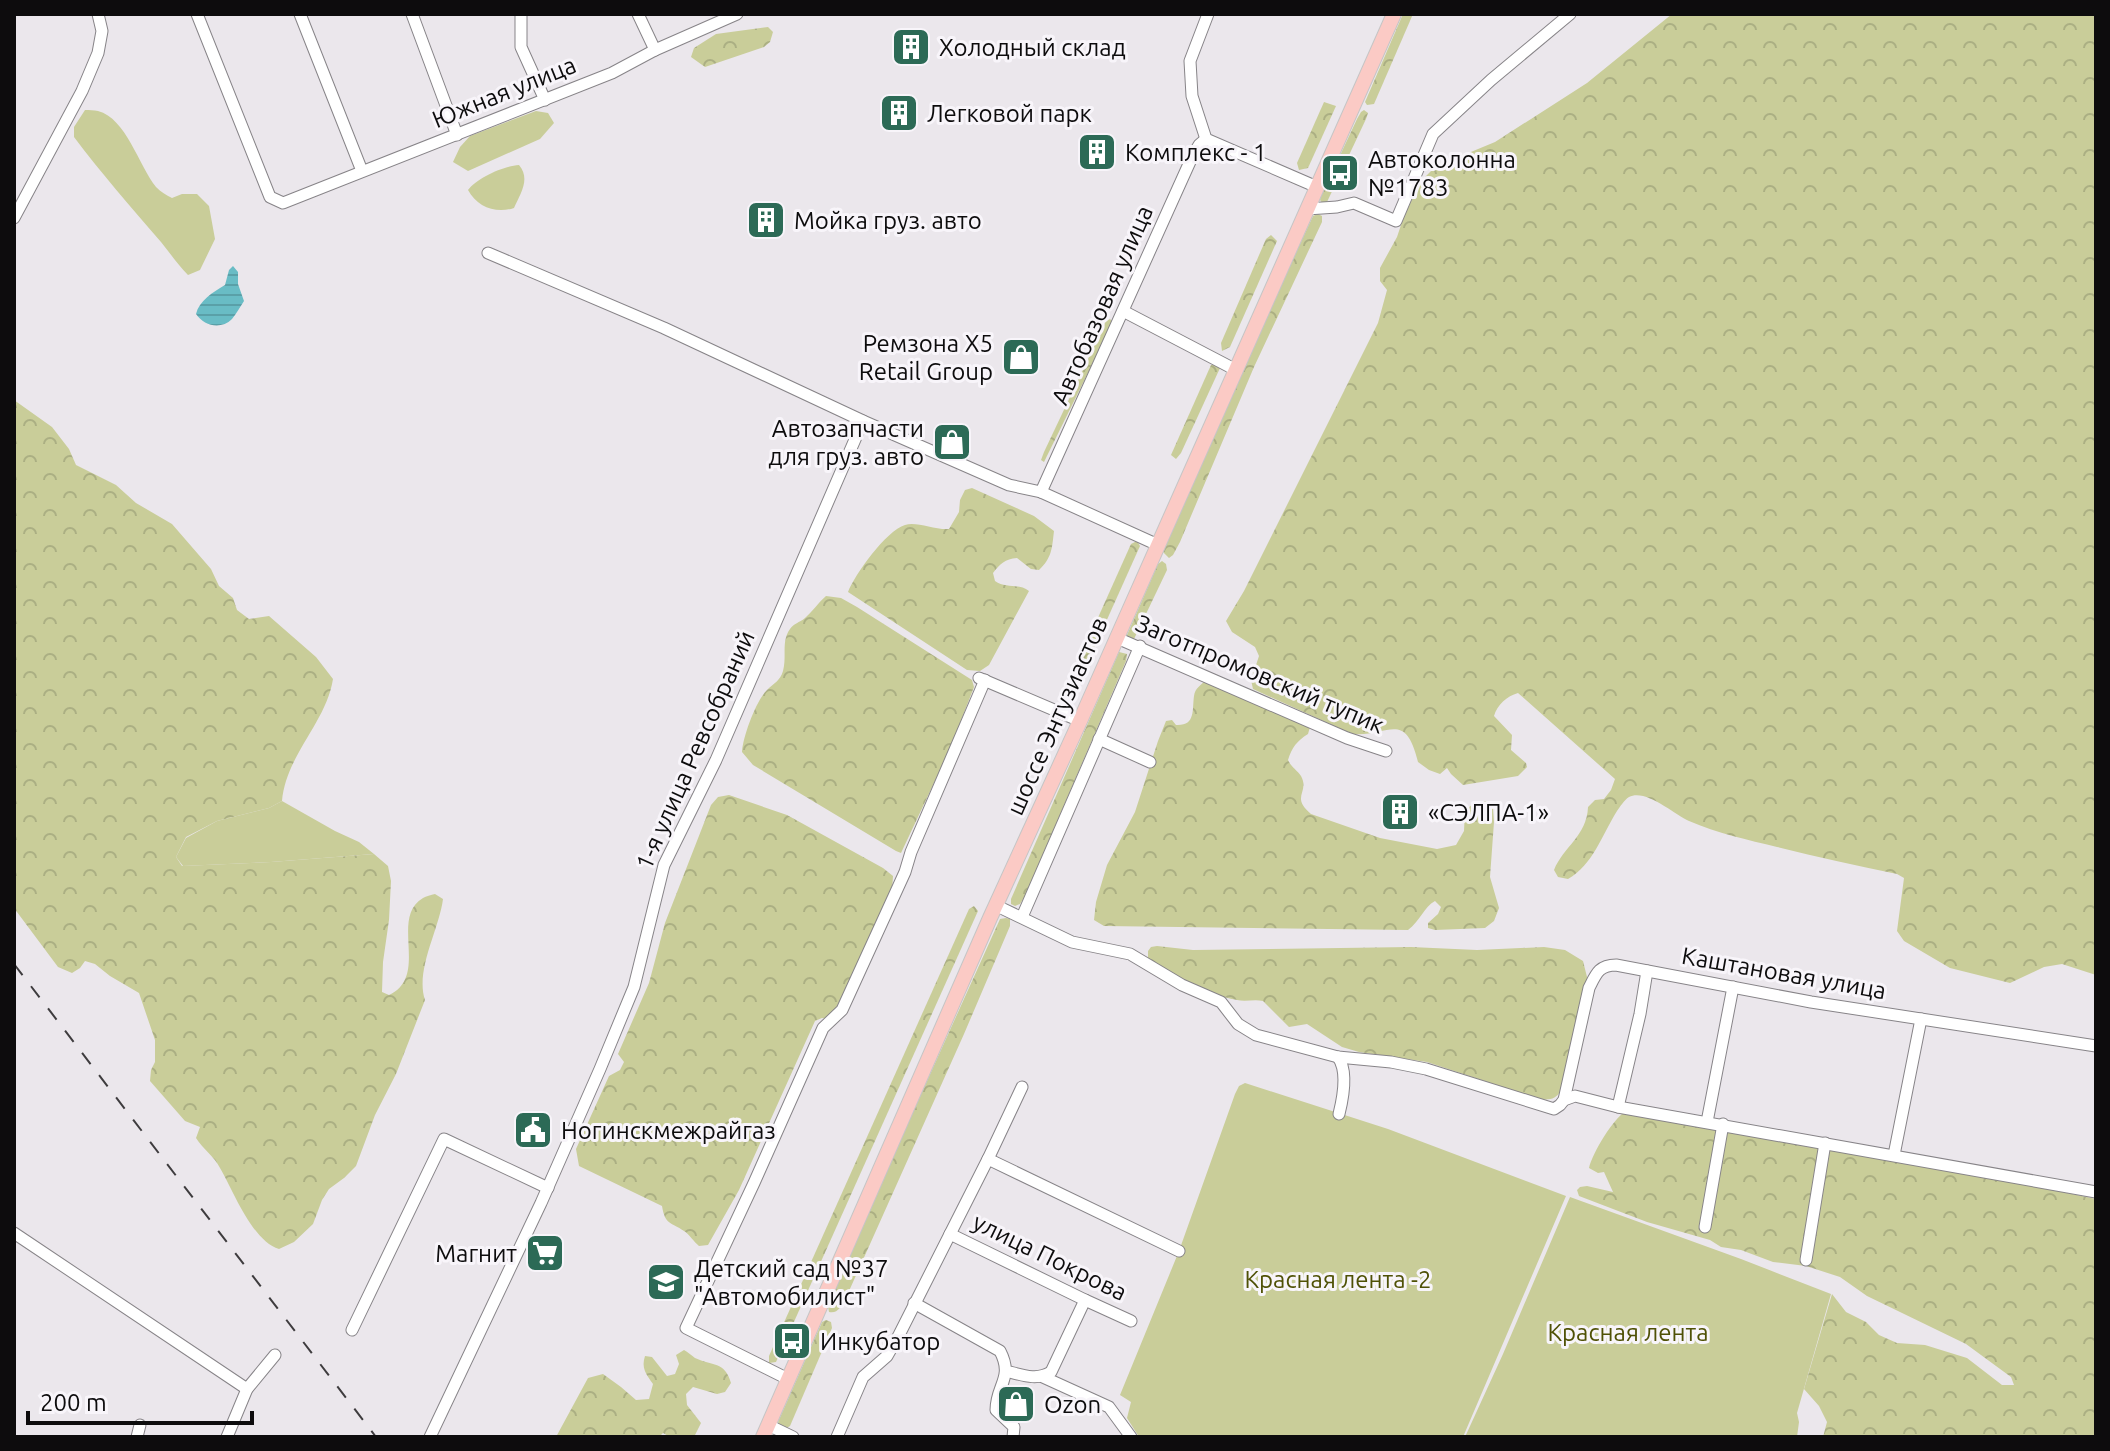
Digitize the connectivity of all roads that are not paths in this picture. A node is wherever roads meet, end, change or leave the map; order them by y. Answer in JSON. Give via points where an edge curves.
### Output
{"nodes":[{"id":1,"x":98,"y":14,"type":"edge"},
{"id":2,"x":197,"y":14,"type":"edge"},
{"id":3,"x":300,"y":14,"type":"edge"},
{"id":4,"x":412,"y":14,"type":"edge"},
{"id":5,"x":521,"y":14,"type":"edge"},
{"id":6,"x":638,"y":14,"type":"edge"},
{"id":7,"x":737,"y":14,"type":"edge"},
{"id":8,"x":1208,"y":14,"type":"edge"},
{"id":9,"x":1394,"y":14,"type":"edge"},
{"id":10,"x":1570,"y":14,"type":"edge"},
{"id":11,"x":655,"y":50,"type":"junction"},
{"id":12,"x":545,"y":100,"type":"junction"},
{"id":13,"x":457,"y":135,"type":"junction"},
{"id":14,"x":1206,"y":139,"type":"junction"},
{"id":15,"x":362,"y":171,"type":"junction"},
{"id":16,"x":1317,"y":187,"type":"junction"},
{"id":17,"x":1307,"y":209,"type":"junction"},
{"id":18,"x":14,"y":218,"type":"edge"},
{"id":19,"x":488,"y":253,"type":"dead end"},
{"id":20,"x":1123,"y":311,"type":"junction"},
{"id":21,"x":1236,"y":370,"type":"junction"},
{"id":22,"x":863,"y":421,"type":"junction"},
{"id":23,"x":1041,"y":492,"type":"junction"},
{"id":24,"x":1158,"y":545,"type":"junction"},
{"id":25,"x":1117,"y":638,"type":"junction"},
{"id":26,"x":1140,"y":646,"type":"junction"},
{"id":27,"x":1080,"y":721,"type":"junction"},
{"id":28,"x":1099,"y":739,"type":"junction"},
{"id":29,"x":1386,"y":751,"type":"dead end"},
{"id":30,"x":1150,"y":762,"type":"dead end"},
{"id":31,"x":995,"y":905,"type":"junction"},
{"id":32,"x":1022,"y":917,"type":"junction"},
{"id":33,"x":1647,"y":971,"type":"junction"},
{"id":34,"x":1733,"y":987,"type":"junction"},
{"id":35,"x":1921,"y":1019,"type":"junction"},
{"id":36,"x":2096,"y":1046,"type":"edge"},
{"id":37,"x":1338,"y":1057,"type":"junction"},
{"id":38,"x":1022,"y":1087,"type":"dead end"},
{"id":39,"x":1564,"y":1100,"type":"junction"},
{"id":40,"x":1618,"y":1107,"type":"junction"},
{"id":41,"x":1339,"y":1114,"type":"dead end"},
{"id":42,"x":1707,"y":1122,"type":"junction"},
{"id":43,"x":1723,"y":1124,"type":"junction"},
{"id":44,"x":1825,"y":1143,"type":"junction"},
{"id":45,"x":1894,"y":1155,"type":"junction"},
{"id":46,"x":988,"y":1159,"type":"junction"},
{"id":47,"x":548,"y":1188,"type":"junction"},
{"id":48,"x":2096,"y":1192,"type":"edge"},
{"id":49,"x":1705,"y":1227,"type":"dead end"},
{"id":50,"x":14,"y":1233,"type":"edge"},
{"id":51,"x":950,"y":1234,"type":"junction"},
{"id":52,"x":1179,"y":1251,"type":"dead end"},
{"id":53,"x":1806,"y":1260,"type":"dead end"},
{"id":54,"x":1085,"y":1300,"type":"junction"},
{"id":55,"x":914,"y":1303,"type":"junction"},
{"id":56,"x":1131,"y":1321,"type":"dead end"},
{"id":57,"x":352,"y":1330,"type":"dead end"},
{"id":58,"x":275,"y":1355,"type":"dead end"},
{"id":59,"x":1006,"y":1371,"type":"junction"},
{"id":60,"x":1043,"y":1377,"type":"junction"},
{"id":61,"x":788,"y":1379,"type":"junction"},
{"id":62,"x":247,"y":1389,"type":"junction"},
{"id":63,"x":765,"y":1431,"type":"edge"},
{"id":64,"x":227,"y":1437,"type":"edge"},
{"id":65,"x":430,"y":1437,"type":"edge"},
{"id":66,"x":793,"y":1437,"type":"edge"},
{"id":67,"x":837,"y":1437,"type":"edge"},
{"id":68,"x":1013,"y":1437,"type":"edge"},
{"id":69,"x":1131,"y":1437,"type":"edge"}],
"edges":[{"from":1,"to":18,"type":"street","via":[[98,53]]},
{"from":2,"to":15,"type":"street","name":"Южная улица","via":[[270,197],[283,203]]},
{"from":3,"to":15,"type":"street"},
{"from":4,"to":13,"type":"street"},
{"from":5,"to":12,"type":"street","via":[[521,47]]},
{"from":6,"to":11,"type":"street"},
{"from":7,"to":11,"type":"street","name":"Южная улица"},
{"from":8,"to":14,"type":"street","via":[[1190,61],[1192,96]]},
{"from":9,"to":16,"type":"main road","name":"шоссе Энтузиастов"},
{"from":10,"to":17,"type":"street","via":[[1433,134],[1396,221],[1354,203]]},
{"from":11,"to":12,"type":"street","name":"Южная улица"},
{"from":12,"to":13,"type":"street","name":"Южная улица"},
{"from":13,"to":15,"type":"street","name":"Южная улица"},
{"from":14,"to":16,"type":"street"},
{"from":14,"to":20,"type":"street","name":"Автобазовая улица","via":[[1193,155]]},
{"from":16,"to":17,"type":"main road","name":"шоссе Энтузиастов"},
{"from":17,"to":21,"type":"main road","name":"шоссе Энтузиастов"},
{"from":19,"to":22,"type":"street"},
{"from":20,"to":21,"type":"street"},
{"from":20,"to":23,"type":"street","name":"Автобазовая улица"},
{"from":21,"to":24,"type":"main road","name":"шоссе Энтузиастов"},
{"from":22,"to":23,"type":"street","via":[[1009,485]]},
{"from":22,"to":47,"type":"street","name":"1-я улица Ревсобраний","via":[[716,760],[664,865],[634,987]]},
{"from":23,"to":24,"type":"street"},
{"from":24,"to":25,"type":"main road","name":"шоссе Энтузиастов"},
{"from":25,"to":26,"type":"street","name":"Заготпромовский тупик"},
{"from":25,"to":27,"type":"main road","name":"шоссе Энтузиастов"},
{"from":26,"to":28,"type":"street"},
{"from":26,"to":29,"type":"street","name":"Заготпромовский тупик"},
{"from":27,"to":31,"type":"main road","name":"шоссе Энтузиастов"},
{"from":27,"to":61,"type":"street","via":[[982,679],[905,872],[842,1010],[823,1028],[686,1328]]},
{"from":28,"to":30,"type":"street"},
{"from":28,"to":32,"type":"street"},
{"from":31,"to":32,"type":"street"},
{"from":31,"to":61,"type":"main road","name":"шоссе Энтузиастов"},
{"from":32,"to":37,"type":"street","via":[[1072,942],[1130,954],[1221,1002],[1238,1024],[1256,1035]]},
{"from":33,"to":34,"type":"street","name":"Каштановая улица"},
{"from":33,"to":39,"type":"street","name":"Каштановая улица","via":[[1607,965],[1596,973]]},
{"from":33,"to":40,"type":"street"},
{"from":34,"to":35,"type":"street","name":"Каштановая улица"},
{"from":34,"to":42,"type":"street"},
{"from":35,"to":36,"type":"street","name":"Каштановая улица"},
{"from":35,"to":45,"type":"street"},
{"from":37,"to":39,"type":"street","via":[[1426,1069],[1554,1109]]},
{"from":37,"to":41,"type":"street","via":[[1343,1071]]},
{"from":38,"to":46,"type":"street"},
{"from":39,"to":40,"type":"street","via":[[1575,1096]]},
{"from":40,"to":42,"type":"street"},
{"from":42,"to":43,"type":"street"},
{"from":43,"to":44,"type":"street"},
{"from":43,"to":49,"type":"street"},
{"from":44,"to":45,"type":"street"},
{"from":44,"to":53,"type":"street"},
{"from":45,"to":48,"type":"street"},
{"from":46,"to":51,"type":"street"},
{"from":46,"to":52,"type":"street"},
{"from":47,"to":57,"type":"street","via":[[444,1139]]},
{"from":47,"to":65,"type":"street","name":"1-я улица Ревсобраний"},
{"from":50,"to":62,"type":"street"},
{"from":51,"to":54,"type":"street","name":"улица Покрова"},
{"from":51,"to":55,"type":"street"},
{"from":54,"to":56,"type":"street","name":"улица Покрова"},
{"from":54,"to":60,"type":"street","via":[[1057,1362]]},
{"from":55,"to":59,"type":"street","via":[[1000,1351]]},
{"from":55,"to":67,"type":"street","via":[[887,1356],[863,1377]]},
{"from":58,"to":62,"type":"street"},
{"from":59,"to":60,"type":"street"},
{"from":59,"to":68,"type":"street","via":[[996,1410],[1014,1427]]},
{"from":60,"to":69,"type":"street","via":[[1109,1407]]},
{"from":61,"to":63,"type":"main road","name":"шоссе Энтузиастов"},
{"from":62,"to":64,"type":"street"},
{"from":63,"to":66,"type":"street"}]}
